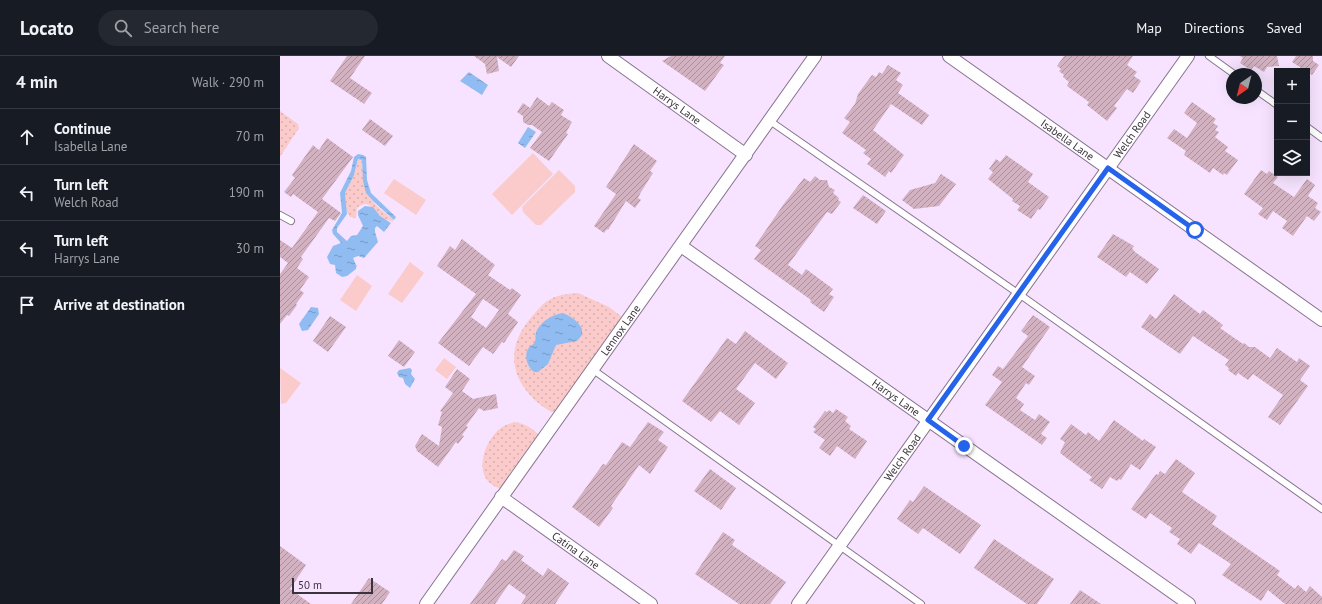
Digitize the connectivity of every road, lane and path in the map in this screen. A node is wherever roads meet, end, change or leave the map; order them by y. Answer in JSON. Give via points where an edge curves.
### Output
{"nodes":[{"id":1,"x":608,"y":56,"type":"edge"},
{"id":2,"x":815,"y":56,"type":"edge"},
{"id":3,"x":949,"y":56,"type":"edge"},
{"id":4,"x":1188,"y":56,"type":"edge"},
{"id":5,"x":1209,"y":56,"type":"edge"},
{"id":6,"x":1226,"y":68,"type":"edge"},
{"id":7,"x":1262,"y":94,"type":"edge"},
{"id":8,"x":1276,"y":104,"type":"edge"},
{"id":9,"x":770,"y":121,"type":"junction"},
{"id":10,"x":1310,"y":129,"type":"edge"},
{"id":11,"x":1322,"y":138,"type":"edge"},
{"id":12,"x":746,"y":155,"type":"junction"},
{"id":13,"x":1108,"y":168,"type":"junction"},
{"id":14,"x":280,"y":215,"type":"edge"},
{"id":15,"x":291,"y":221,"type":"dead end"},
{"id":16,"x":681,"y":246,"type":"junction"},
{"id":17,"x":1019,"y":294,"type":"junction"},
{"id":18,"x":1322,"y":320,"type":"edge"},
{"id":19,"x":592,"y":370,"type":"junction"},
{"id":20,"x":928,"y":420,"type":"junction"},
{"id":21,"x":501,"y":497,"type":"junction"},
{"id":22,"x":1322,"y":509,"type":"edge"},
{"id":23,"x":839,"y":546,"type":"junction"},
{"id":24,"x":426,"y":604,"type":"edge"},
{"id":25,"x":651,"y":604,"type":"edge"},
{"id":26,"x":798,"y":604,"type":"edge"},
{"id":27,"x":921,"y":604,"type":"edge"},
{"id":28,"x":1188,"y":604,"type":"edge"}],
"edges":[{"from":1,"to":12,"type":"street","name":"Harrys Lane"},
{"from":2,"to":9,"type":"street","name":"Lennox Lane"},
{"from":3,"to":13,"type":"street","name":"Isabella Lane"},
{"from":4,"to":13,"type":"street","name":"Welch Road"},
{"from":5,"to":6,"type":"lane"},
{"from":7,"to":8,"type":"lane"},
{"from":9,"to":12,"type":"street","name":"Lennox Lane"},
{"from":9,"to":17,"type":"lane"},
{"from":10,"to":11,"type":"lane"},
{"from":12,"to":16,"type":"street","name":"Lennox Lane"},
{"from":13,"to":17,"type":"street","name":"Welch Road"},
{"from":13,"to":18,"type":"street","name":"Isabella Lane"},
{"from":14,"to":15,"type":"lane"},
{"from":16,"to":19,"type":"street","name":"Lennox Lane"},
{"from":16,"to":20,"type":"street","name":"Harrys Lane"},
{"from":17,"to":20,"type":"street","name":"Welch Road"},
{"from":17,"to":22,"type":"lane"},
{"from":19,"to":21,"type":"street","name":"Lennox Lane"},
{"from":19,"to":23,"type":"lane"},
{"from":20,"to":23,"type":"street","name":"Welch Road"},
{"from":20,"to":28,"type":"street","name":"Harrys Lane"},
{"from":21,"to":24,"type":"street","name":"Lennox Lane"},
{"from":21,"to":25,"type":"street","name":"Catina Lane"},
{"from":23,"to":26,"type":"street","name":"Welch Road"},
{"from":23,"to":27,"type":"lane"}]}
